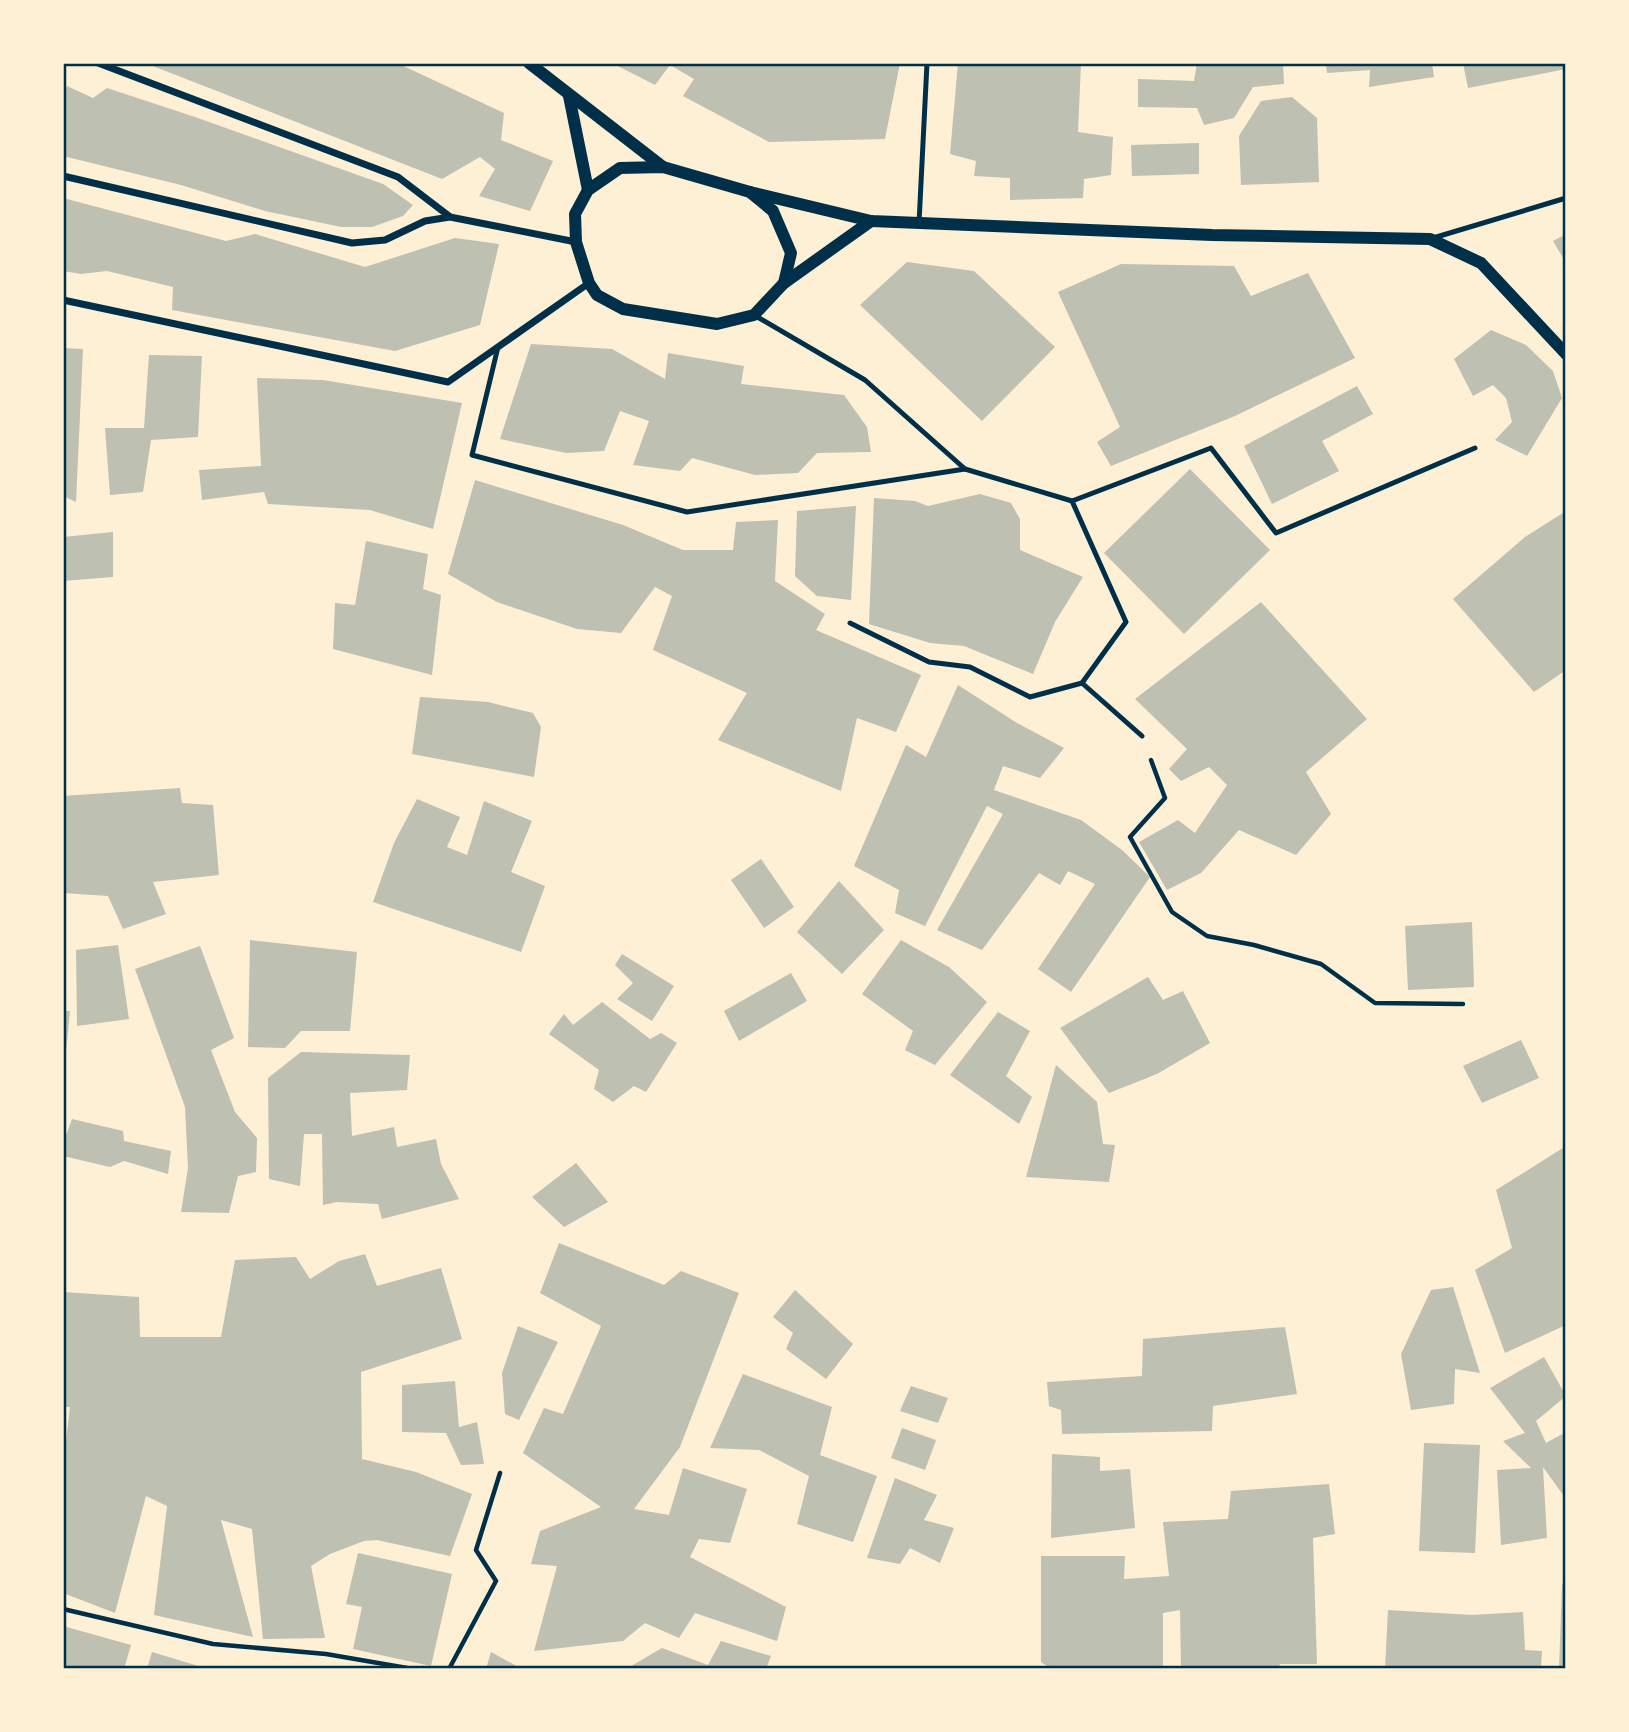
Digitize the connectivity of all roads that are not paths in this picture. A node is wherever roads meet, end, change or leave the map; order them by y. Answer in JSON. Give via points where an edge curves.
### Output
{"nodes":[{"id":1,"x":97,"y":63,"type":"edge"},
{"id":2,"x":529,"y":63,"type":"edge"},
{"id":3,"x":927,"y":63,"type":"edge"},
{"id":4,"x":569,"y":96,"type":"junction"},
{"id":5,"x":663,"y":167,"type":"junction"},
{"id":6,"x":63,"y":176,"type":"edge"},
{"id":7,"x":588,"y":190,"type":"junction"},
{"id":8,"x":750,"y":192,"type":"junction"},
{"id":9,"x":1566,"y":198,"type":"edge"},
{"id":10,"x":450,"y":217,"type":"junction"},
{"id":11,"x":871,"y":221,"type":"junction"},
{"id":12,"x":919,"y":223,"type":"junction"},
{"id":13,"x":1430,"y":239,"type":"junction"},
{"id":14,"x":576,"y":242,"type":"junction"},
{"id":15,"x":589,"y":283,"type":"junction"},
{"id":16,"x":784,"y":283,"type":"junction"},
{"id":17,"x":63,"y":300,"type":"edge"},
{"id":18,"x":754,"y":315,"type":"junction"},
{"id":19,"x":498,"y":347,"type":"junction"},
{"id":20,"x":1566,"y":354,"type":"edge"},
{"id":21,"x":1475,"y":449,"type":"dead end"},
{"id":22,"x":965,"y":469,"type":"junction"},
{"id":23,"x":1072,"y":501,"type":"junction"},
{"id":24,"x":850,"y":623,"type":"dead end"},
{"id":25,"x":1083,"y":682,"type":"junction"},
{"id":26,"x":1142,"y":736,"type":"road end"}],
"edges":[{"from":1,"to":10,"type":"street","via":[[398,177]]},
{"from":2,"to":4,"type":"street"},
{"from":3,"to":12,"type":"lane"},
{"from":4,"to":5,"type":"street"},
{"from":4,"to":7,"type":"street"},
{"from":5,"to":7,"type":"street","via":[[621,168]]},
{"from":5,"to":8,"type":"street"},
{"from":6,"to":10,"type":"street","via":[[352,243],[385,240],[425,221]]},
{"from":7,"to":14,"type":"street","via":[[575,214]]},
{"from":8,"to":11,"type":"street"},
{"from":8,"to":16,"type":"street","via":[[773,211],[791,253]]},
{"from":9,"to":13,"type":"lane"},
{"from":10,"to":14,"type":"street"},
{"from":11,"to":12,"type":"street"},
{"from":11,"to":16,"type":"street"},
{"from":12,"to":13,"type":"street"},
{"from":13,"to":20,"type":"street","via":[[1482,263]]},
{"from":14,"to":15,"type":"street"},
{"from":15,"to":18,"type":"street","via":[[597,295],[634,312],[717,324]]},
{"from":15,"to":19,"type":"street"},
{"from":16,"to":18,"type":"street"},
{"from":17,"to":19,"type":"street","via":[[448,382]]},
{"from":18,"to":22,"type":"lane","via":[[866,380]]},
{"from":19,"to":22,"type":"lane","via":[[472,455],[674,509],[687,512]]},
{"from":21,"to":23,"type":"lane","via":[[1276,533],[1211,448]]},
{"from":22,"to":23,"type":"lane"},
{"from":23,"to":25,"type":"lane","via":[[1126,622]]},
{"from":24,"to":25,"type":"lane","via":[[929,662],[970,667],[1030,697]]},
{"from":25,"to":26,"type":"lane"}]}
